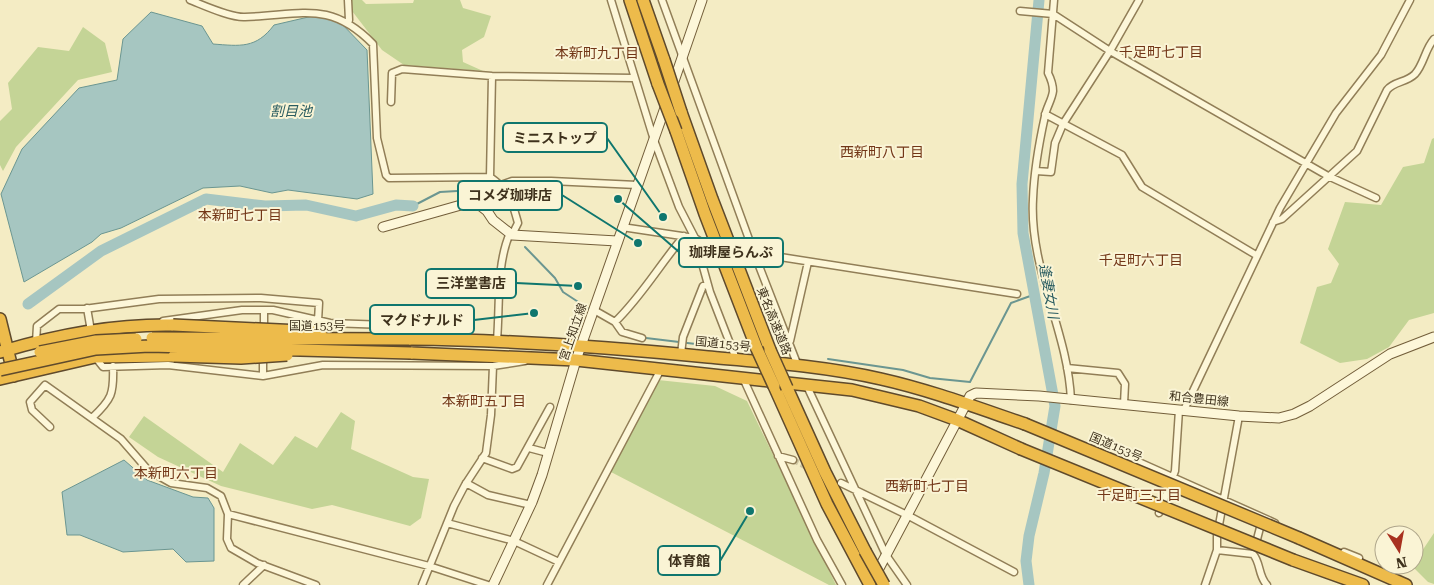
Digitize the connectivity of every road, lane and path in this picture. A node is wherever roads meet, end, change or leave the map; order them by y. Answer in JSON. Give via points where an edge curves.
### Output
{"nodes":[{"id":1,"x":190,"y":0,"type":"edge"},
{"id":2,"x":348,"y":0,"type":"edge"},
{"id":3,"x":611,"y":0,"type":"edge"},
{"id":4,"x":630,"y":0,"type":"edge"},
{"id":5,"x":643,"y":0,"type":"edge"},
{"id":6,"x":662,"y":0,"type":"edge"},
{"id":7,"x":702,"y":0,"type":"edge"},
{"id":8,"x":1054,"y":0,"type":"edge"},
{"id":9,"x":1139,"y":0,"type":"edge"},
{"id":10,"x":1410,"y":0,"type":"edge"},
{"id":11,"x":202,"y":2,"type":"edge"},
{"id":12,"x":1023,"y":11,"type":"dead end"},
{"id":13,"x":1052,"y":14,"type":"junction"},
{"id":14,"x":349,"y":20,"type":"junction"},
{"id":15,"x":1434,"y":39,"type":"edge"},
{"id":16,"x":1110,"y":51,"type":"junction"},
{"id":17,"x":682,"y":57,"type":"junction"},
{"id":18,"x":492,"y":76,"type":"junction"},
{"id":19,"x":633,"y":78,"type":"junction"},
{"id":20,"x":391,"y":102,"type":"dead end"},
{"id":21,"x":1045,"y":114,"type":"junction"},
{"id":22,"x":1063,"y":124,"type":"junction"},
{"id":23,"x":654,"y":140,"type":"junction"},
{"id":24,"x":1307,"y":162,"type":"junction"},
{"id":25,"x":1036,"y":171,"type":"junction"},
{"id":26,"x":1328,"y":176,"type":"junction"},
{"id":27,"x":490,"y":177,"type":"junction"},
{"id":28,"x":501,"y":185,"type":"junction"},
{"id":29,"x":637,"y":185,"type":"junction"},
{"id":30,"x":1376,"y":198,"type":"dead end"},
{"id":31,"x":1273,"y":222,"type":"junction"},
{"id":32,"x":383,"y":227,"type":"dead end"},
{"id":33,"x":622,"y":227,"type":"junction"},
{"id":34,"x":511,"y":234,"type":"junction"},
{"id":35,"x":684,"y":236,"type":"junction"},
{"id":36,"x":695,"y":238,"type":"junction"},
{"id":37,"x":617,"y":240,"type":"junction"},
{"id":38,"x":704,"y":244,"type":"dead end"},
{"id":39,"x":742,"y":251,"type":"dead end"},
{"id":40,"x":754,"y":253,"type":"junction"},
{"id":41,"x":1256,"y":254,"type":"junction"},
{"id":42,"x":808,"y":262,"type":"junction"},
{"id":43,"x":708,"y":285,"type":"junction"},
{"id":44,"x":1017,"y":294,"type":"dead end"},
{"id":45,"x":87,"y":308,"type":"junction"},
{"id":46,"x":264,"y":310,"type":"junction"},
{"id":47,"x":594,"y":310,"type":"junction"},
{"id":48,"x":0,"y":319,"type":"edge"},
{"id":49,"x":318,"y":321,"type":"junction"},
{"id":50,"x":615,"y":322,"type":"junction"},
{"id":51,"x":151,"y":325,"type":"junction"},
{"id":52,"x":91,"y":331,"type":"junction"},
{"id":53,"x":1434,"y":337,"type":"edge"},
{"id":54,"x":642,"y":338,"type":"dead end"},
{"id":55,"x":409,"y":339,"type":"junction"},
{"id":56,"x":460,"y":339,"type":"junction"},
{"id":57,"x":497,"y":340,"type":"junction"},
{"id":58,"x":36,"y":342,"type":"junction"},
{"id":59,"x":790,"y":342,"type":"junction"},
{"id":60,"x":581,"y":348,"type":"junction"},
{"id":61,"x":4,"y":351,"type":"edge"},
{"id":62,"x":411,"y":353,"type":"junction"},
{"id":63,"x":681,"y":354,"type":"junction"},
{"id":64,"x":95,"y":357,"type":"junction"},
{"id":65,"x":534,"y":359,"type":"junction"},
{"id":66,"x":736,"y":359,"type":"junction"},
{"id":67,"x":576,"y":360,"type":"junction"},
{"id":68,"x":0,"y":362,"type":"edge"},
{"id":69,"x":112,"y":366,"type":"junction"},
{"id":70,"x":493,"y":366,"type":"junction"},
{"id":71,"x":798,"y":366,"type":"junction"},
{"id":72,"x":1067,"y":368,"type":"junction"},
{"id":73,"x":662,"y":369,"type":"junction"},
{"id":74,"x":0,"y":370,"type":"edge"},
{"id":75,"x":14,"y":376,"type":"junction"},
{"id":76,"x":263,"y":376,"type":"junction"},
{"id":77,"x":743,"y":378,"type":"junction"},
{"id":78,"x":0,"y":379,"type":"edge"},
{"id":79,"x":806,"y":383,"type":"junction"},
{"id":80,"x":1070,"y":400,"type":"junction"},
{"id":81,"x":966,"y":404,"type":"junction"},
{"id":82,"x":1124,"y":404,"type":"junction"},
{"id":83,"x":550,"y":406,"type":"dead end"},
{"id":84,"x":1181,"y":410,"type":"junction"},
{"id":85,"x":1239,"y":416,"type":"junction"},
{"id":86,"x":92,"y":418,"type":"junction"},
{"id":87,"x":957,"y":420,"type":"junction"},
{"id":88,"x":50,"y":427,"type":"dead end"},
{"id":89,"x":529,"y":448,"type":"junction"},
{"id":90,"x":548,"y":453,"type":"junction"},
{"id":91,"x":1121,"y":454,"type":"dead end"},
{"id":92,"x":778,"y":456,"type":"junction"},
{"id":93,"x":482,"y":458,"type":"junction"},
{"id":94,"x":793,"y":460,"type":"tunnel mouth"},
{"id":95,"x":1172,"y":478,"type":"junction"},
{"id":96,"x":466,"y":483,"type":"junction"},
{"id":97,"x":842,"y":484,"type":"dead end"},
{"id":98,"x":858,"y":490,"type":"junction"},
{"id":99,"x":1224,"y":499,"type":"junction"},
{"id":100,"x":531,"y":505,"type":"junction"},
{"id":101,"x":1159,"y":513,"type":"dead end"},
{"id":102,"x":228,"y":514,"type":"junction"},
{"id":103,"x":907,"y":515,"type":"junction"},
{"id":104,"x":1263,"y":516,"type":"junction"},
{"id":105,"x":447,"y":523,"type":"junction"},
{"id":106,"x":514,"y":541,"type":"junction"},
{"id":107,"x":1217,"y":550,"type":"junction"},
{"id":108,"x":1253,"y":554,"type":"junction"},
{"id":109,"x":886,"y":555,"type":"junction"},
{"id":110,"x":1359,"y":558,"type":"dead end"},
{"id":111,"x":559,"y":562,"type":"junction"},
{"id":112,"x":264,"y":565,"type":"junction"},
{"id":113,"x":429,"y":566,"type":"junction"},
{"id":114,"x":1014,"y":572,"type":"dead end"},
{"id":115,"x":242,"y":585,"type":"edge"},
{"id":116,"x":316,"y":585,"type":"edge"},
{"id":117,"x":422,"y":585,"type":"edge"},
{"id":118,"x":488,"y":585,"type":"edge"},
{"id":119,"x":493,"y":585,"type":"edge"},
{"id":120,"x":547,"y":585,"type":"edge"},
{"id":121,"x":842,"y":585,"type":"edge"},
{"id":122,"x":870,"y":585,"type":"edge"},
{"id":123,"x":884,"y":585,"type":"edge"},
{"id":124,"x":907,"y":585,"type":"edge"},
{"id":125,"x":1205,"y":585,"type":"edge"},
{"id":126,"x":1266,"y":585,"type":"edge"},
{"id":127,"x":1363,"y":585,"type":"edge"},
{"id":128,"x":1406,"y":585,"type":"edge"}],
"edges":[{"from":1,"to":11,"type":"street"},
{"from":2,"to":14,"type":"street"},
{"from":3,"to":19,"type":"street"},
{"from":4,"to":122,"type":"highway","name":"東名高速道路","bridge":true,"via":[[705,214],[757,349],[828,504]]},
{"from":5,"to":123,"type":"highway","name":"東名高速道路","bridge":true,"via":[[770,350],[825,472]]},
{"from":6,"to":17,"type":"street"},
{"from":7,"to":17,"type":"main road","name":"宮上知立線"},
{"from":8,"to":13,"type":"street"},
{"from":9,"to":16,"type":"street"},
{"from":10,"to":24,"type":"street","via":[[1381,56],[1336,113]]},
{"from":11,"to":14,"type":"street","via":[[243,18],[317,6]]},
{"from":12,"to":13,"type":"street"},
{"from":13,"to":16,"type":"street"},
{"from":13,"to":21,"type":"street","via":[[1048,73],[1053,93]]},
{"from":14,"to":27,"type":"street","via":[[369,38],[374,48],[378,138],[386,175],[389,178]]},
{"from":15,"to":26,"type":"street","via":[[1415,74],[1387,90],[1362,145]]},
{"from":16,"to":22,"type":"street"},
{"from":16,"to":24,"type":"street"},
{"from":17,"to":23,"type":"main road","name":"宮上知立線"},
{"from":17,"to":40,"type":"street"},
{"from":18,"to":19,"type":"street"},
{"from":18,"to":20,"type":"street","via":[[402,69],[392,73]]},
{"from":18,"to":27,"type":"street"},
{"from":19,"to":23,"type":"street"},
{"from":21,"to":22,"type":"street"},
{"from":21,"to":25,"type":"street"},
{"from":22,"to":25,"type":"street","via":[[1055,143],[1051,172]]},
{"from":22,"to":41,"type":"street","via":[[1122,155],[1142,187]]},
{"from":23,"to":29,"type":"main road","name":"宮上知立線"},
{"from":23,"to":36,"type":"street","via":[[678,206]]},
{"from":24,"to":26,"type":"street"},
{"from":24,"to":31,"type":"street"},
{"from":25,"to":72,"type":"street","via":[[1032,206],[1035,246]]},
{"from":26,"to":30,"type":"street"},
{"from":26,"to":31,"type":"street","via":[[1282,219]]},
{"from":27,"to":28,"type":"street"},
{"from":28,"to":29,"type":"street","via":[[512,181],[551,181]]},
{"from":28,"to":34,"type":"street","via":[[512,200],[518,223]]},
{"from":29,"to":33,"type":"main road","name":"宮上知立線"},
{"from":31,"to":41,"type":"street"},
{"from":32,"to":34,"type":"main road","via":[[468,203],[478,204]]},
{"from":33,"to":35,"type":"street"},
{"from":33,"to":37,"type":"main road","name":"宮上知立線"},
{"from":34,"to":37,"type":"main road"},
{"from":34,"to":57,"type":"street","via":[[505,246]]},
{"from":35,"to":36,"type":"street"},
{"from":35,"to":50,"type":"street","via":[[664,259],[646,288]]},
{"from":36,"to":38,"type":"street"},
{"from":36,"to":43,"type":"street"},
{"from":37,"to":47,"type":"main road","name":"宮上知立線"},
{"from":39,"to":40,"type":"street"},
{"from":40,"to":42,"type":"street"},
{"from":40,"to":59,"type":"street"},
{"from":41,"to":84,"type":"street"},
{"from":42,"to":44,"type":"street"},
{"from":42,"to":59,"type":"street"},
{"from":43,"to":63,"type":"street","via":[[703,286],[686,328]]},
{"from":43,"to":66,"type":"street"},
{"from":45,"to":49,"type":"street","via":[[159,299],[261,298],[319,303]]},
{"from":45,"to":52,"type":"street"},
{"from":45,"to":58,"type":"street","via":[[59,309],[37,326]]},
{"from":46,"to":49,"type":"street"},
{"from":46,"to":51,"type":"street","via":[[174,318]]},
{"from":46,"to":76,"type":"street"},
{"from":47,"to":50,"type":"street"},
{"from":47,"to":60,"type":"main road","name":"宮上知立線"},
{"from":48,"to":61,"type":"highway"},
{"from":49,"to":56,"type":"street","via":[[443,327]]},
{"from":50,"to":54,"type":"street","via":[[622,332]]},
{"from":51,"to":52,"type":"highway"},
{"from":51,"to":55,"type":"highway","bridge":true,"via":[[398,335]]},
{"from":52,"to":58,"type":"highway"},
{"from":53,"to":85,"type":"main road","name":"和合豊田線","via":[[1390,354],[1294,414],[1272,418]]},
{"from":55,"to":56,"type":"highway","name":"国道153号"},
{"from":55,"to":68,"type":"highway","name":"国道153号","bridge":true,"via":[[96,341]]},
{"from":56,"to":57,"type":"highway","name":"国道153号"},
{"from":57,"to":60,"type":"highway","name":"国道153号"},
{"from":58,"to":61,"type":"highway"},
{"from":59,"to":71,"type":"street"},
{"from":60,"to":63,"type":"highway","name":"国道153号"},
{"from":60,"to":67,"type":"main road","name":"宮上知立線"},
{"from":61,"to":75,"type":"highway"},
{"from":62,"to":64,"type":"highway","bridge":true,"via":[[241,358]]},
{"from":62,"to":65,"type":"highway","name":"国道153号"},
{"from":62,"to":74,"type":"highway","name":"国道153号","bridge":true,"via":[[148,346],[96,349]]},
{"from":63,"to":66,"type":"highway","name":"国道153号"},
{"from":64,"to":69,"type":"street","via":[[103,367]]},
{"from":64,"to":75,"type":"highway"},
{"from":65,"to":67,"type":"highway","name":"国道153号"},
{"from":65,"to":70,"type":"street"},
{"from":66,"to":71,"type":"highway","name":"国道153号"},
{"from":67,"to":73,"type":"highway","name":"国道153号"},
{"from":67,"to":90,"type":"main road","name":"宮上知立線"},
{"from":69,"to":76,"type":"street","via":[[168,365]]},
{"from":69,"to":86,"type":"street","via":[[114,384],[110,401]]},
{"from":70,"to":76,"type":"street","via":[[323,365]]},
{"from":70,"to":93,"type":"street","via":[[490,429],[486,453]]},
{"from":71,"to":81,"type":"highway","name":"国道153号","via":[[881,379]]},
{"from":72,"to":80,"type":"street"},
{"from":72,"to":82,"type":"street","via":[[1118,373],[1125,384]]},
{"from":73,"to":77,"type":"highway","name":"国道153号"},
{"from":73,"to":111,"type":"street"},
{"from":75,"to":78,"type":"highway"},
{"from":77,"to":79,"type":"highway","name":"国道153号"},
{"from":77,"to":92,"type":"street"},
{"from":79,"to":87,"type":"highway","name":"国道153号","via":[[885,396]]},
{"from":79,"to":98,"type":"street"},
{"from":80,"to":81,"type":"main road","name":"和合豊田線","via":[[976,393]]},
{"from":80,"to":82,"type":"main road","name":"和合豊田線"},
{"from":81,"to":87,"type":"main road"},
{"from":81,"to":128,"type":"highway","name":"国道153号","bridge":true,"via":[[1025,424]]},
{"from":82,"to":84,"type":"main road","name":"和合豊田線"},
{"from":83,"to":89,"type":"street"},
{"from":84,"to":85,"type":"main road","name":"和合豊田線"},
{"from":84,"to":95,"type":"street"},
{"from":85,"to":99,"type":"street"},
{"from":86,"to":88,"type":"street","via":[[46,385],[30,402],[32,410]]},
{"from":86,"to":102,"type":"street","via":[[120,439],[148,470],[171,483],[206,488],[221,496]]},
{"from":87,"to":103,"type":"main road"},
{"from":87,"to":127,"type":"highway","name":"国道153号","bridge":true,"via":[[1293,560]]},
{"from":89,"to":90,"type":"street"},
{"from":89,"to":93,"type":"street","via":[[517,467],[512,469]]},
{"from":90,"to":100,"type":"main road","name":"宮上知立線"},
{"from":91,"to":95,"type":"street"},
{"from":92,"to":94,"type":"street"},
{"from":92,"to":121,"type":"street"},
{"from":93,"to":96,"type":"street"},
{"from":95,"to":99,"type":"street"},
{"from":95,"to":101,"type":"street"},
{"from":96,"to":100,"type":"street","via":[[488,495]]},
{"from":96,"to":105,"type":"street"},
{"from":97,"to":98,"type":"street"},
{"from":98,"to":103,"type":"street"},
{"from":98,"to":109,"type":"street"},
{"from":99,"to":104,"type":"street"},
{"from":99,"to":107,"type":"street"},
{"from":100,"to":106,"type":"main road","name":"宮上知立線"},
{"from":102,"to":112,"type":"street","via":[[227,539],[231,548]]},
{"from":102,"to":113,"type":"street"},
{"from":103,"to":109,"type":"main road"},
{"from":103,"to":114,"type":"street"},
{"from":104,"to":108,"type":"street"},
{"from":104,"to":110,"type":"street"},
{"from":105,"to":106,"type":"street"},
{"from":105,"to":113,"type":"street"},
{"from":106,"to":111,"type":"street"},
{"from":106,"to":119,"type":"main road","name":"宮上知立線"},
{"from":107,"to":108,"type":"street"},
{"from":107,"to":125,"type":"street"},
{"from":108,"to":126,"type":"street"},
{"from":109,"to":122,"type":"main road"},
{"from":109,"to":124,"type":"street"},
{"from":111,"to":120,"type":"street"},
{"from":112,"to":115,"type":"street"},
{"from":112,"to":116,"type":"street"},
{"from":113,"to":117,"type":"street"},
{"from":113,"to":118,"type":"street"}]}
